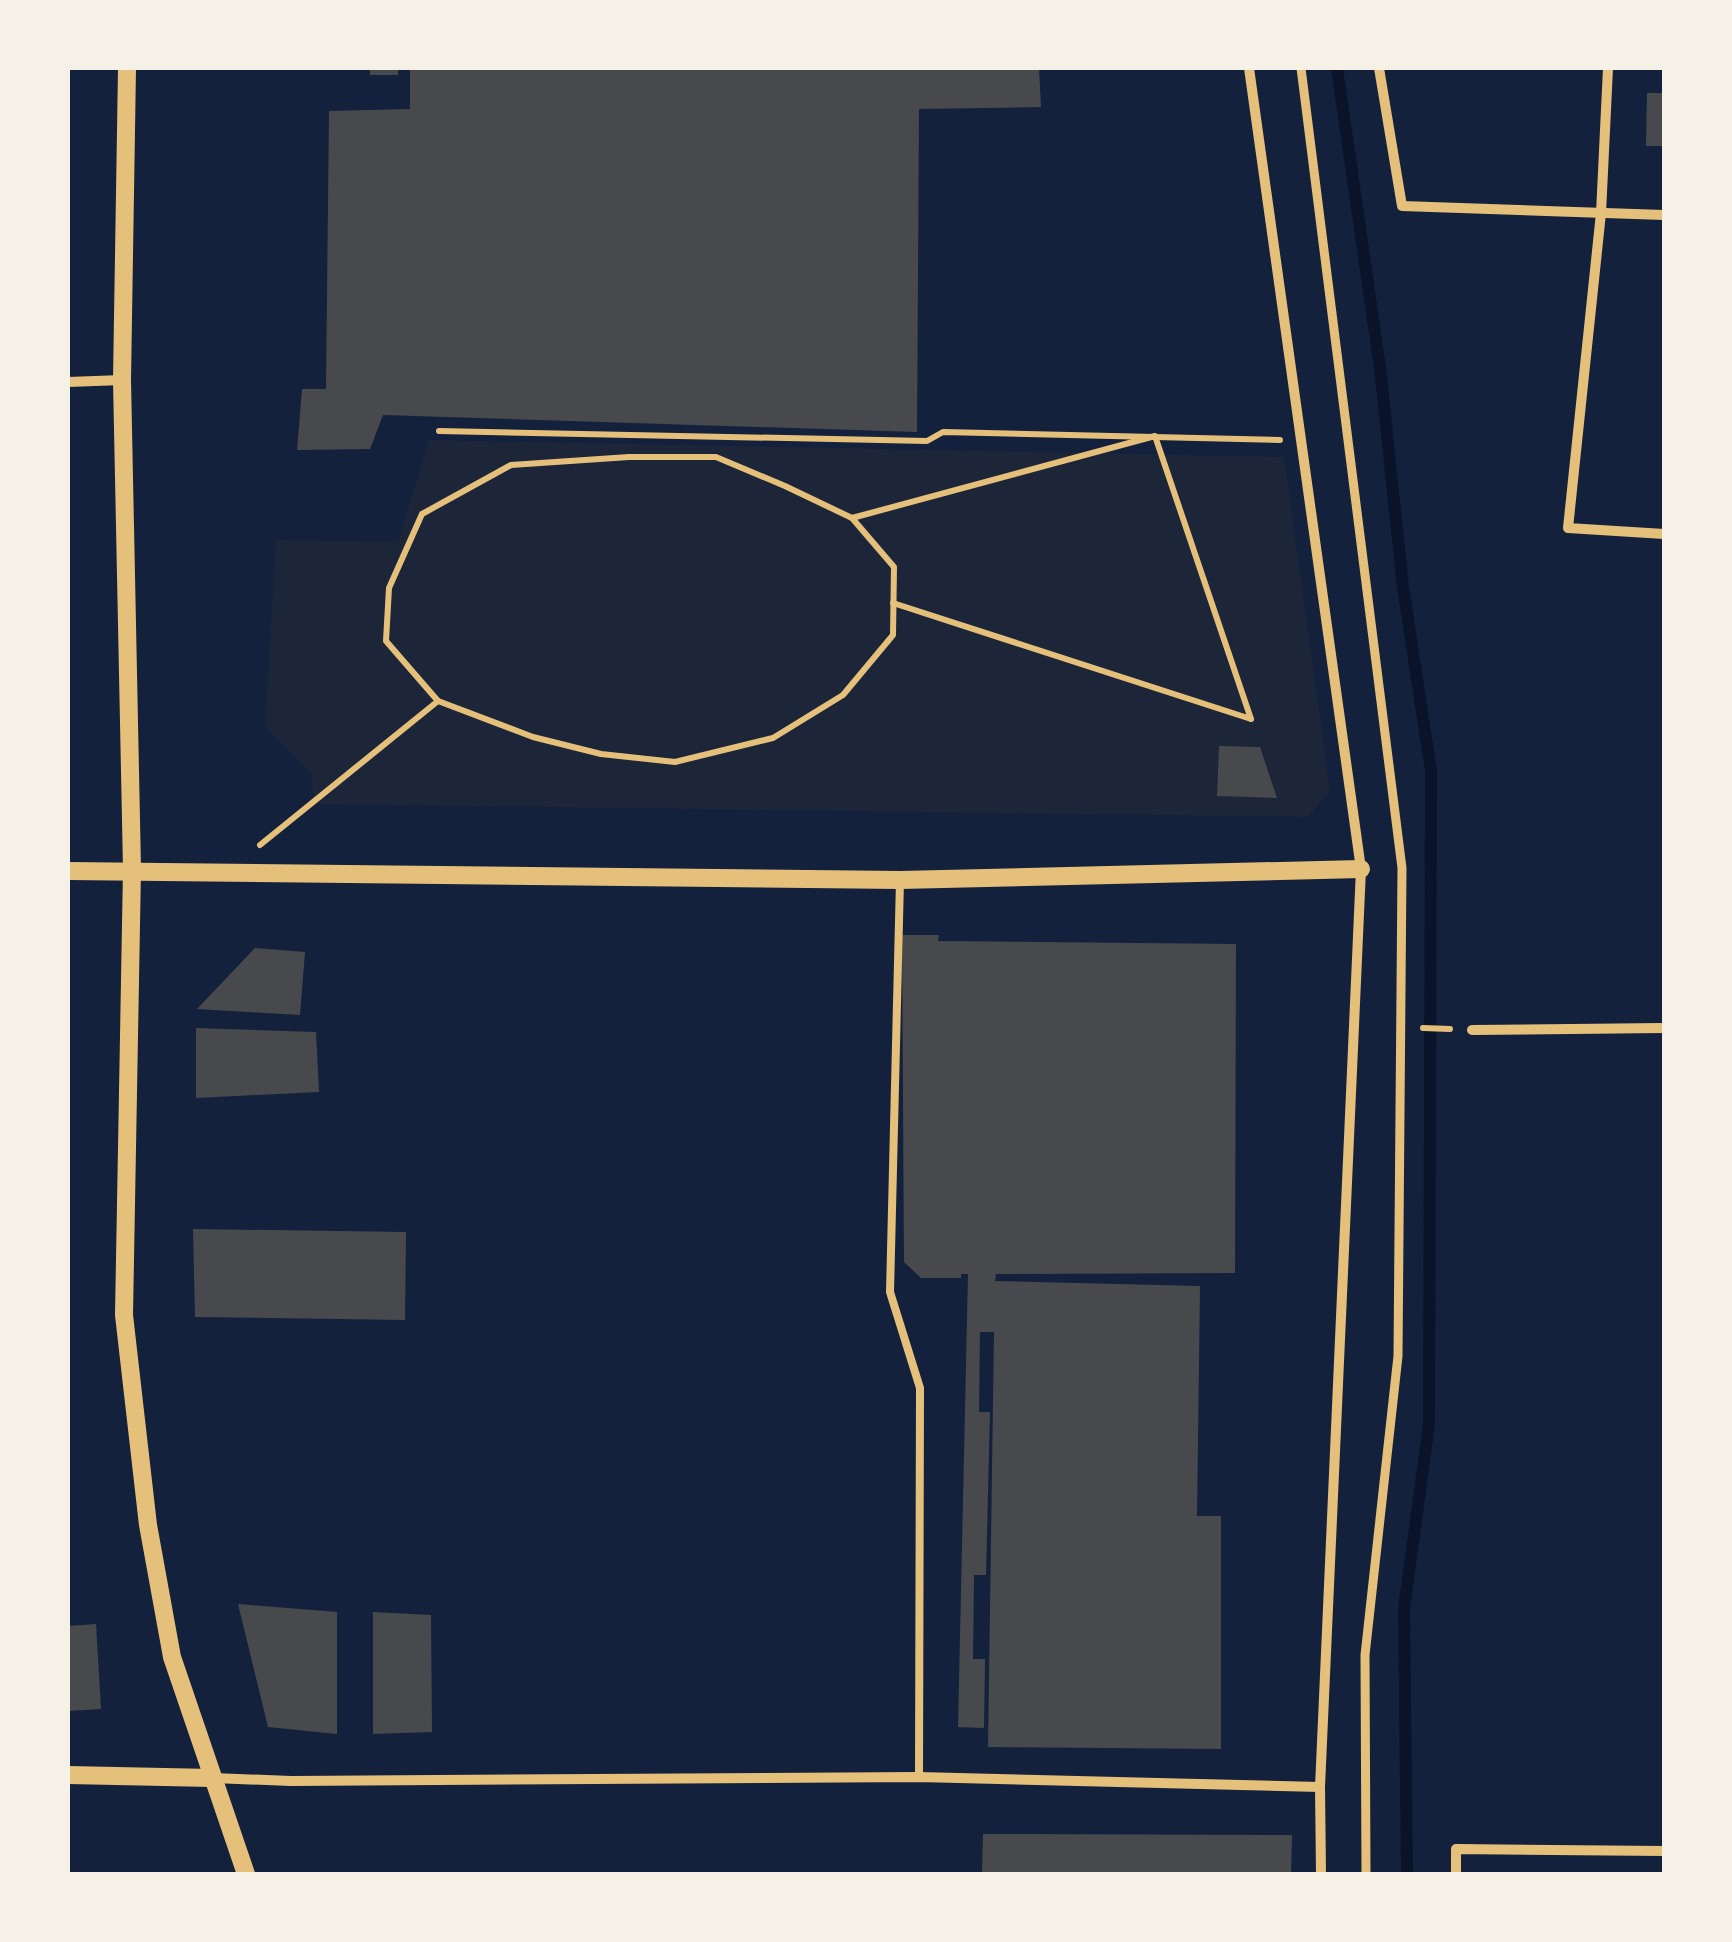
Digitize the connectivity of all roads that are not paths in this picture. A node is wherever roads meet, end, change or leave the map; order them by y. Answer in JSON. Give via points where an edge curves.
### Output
{"nodes":[{"id":1,"x":127,"y":68,"type":"edge"},
{"id":2,"x":1249,"y":68,"type":"edge"},
{"id":3,"x":1301,"y":68,"type":"edge"},
{"id":4,"x":1379,"y":68,"type":"edge"},
{"id":5,"x":1608,"y":68,"type":"edge"},
{"id":6,"x":1601,"y":213,"type":"junction"},
{"id":7,"x":1664,"y":215,"type":"edge"},
{"id":8,"x":122,"y":380,"type":"junction"},
{"id":9,"x":68,"y":382,"type":"edge"},
{"id":10,"x":1664,"y":534,"type":"edge"},
{"id":11,"x":132,"y":869,"type":"junction"},
{"id":12,"x":1361,"y":869,"type":"junction"},
{"id":13,"x":68,"y":871,"type":"edge"},
{"id":14,"x":900,"y":880,"type":"junction"},
{"id":15,"x":1664,"y":1028,"type":"edge"},
{"id":16,"x":1472,"y":1030,"type":"road end"},
{"id":17,"x":68,"y":1775,"type":"edge"},
{"id":18,"x":212,"y":1778,"type":"junction"},
{"id":19,"x":919,"y":1778,"type":"junction"},
{"id":20,"x":1320,"y":1787,"type":"junction"},
{"id":21,"x":1664,"y":1851,"type":"edge"},
{"id":22,"x":246,"y":1874,"type":"edge"},
{"id":23,"x":1321,"y":1874,"type":"edge"},
{"id":24,"x":1366,"y":1874,"type":"edge"},
{"id":25,"x":1456,"y":1874,"type":"edge"}],
"edges":[{"from":1,"to":8,"type":"street"},
{"from":2,"to":12,"type":"street"},
{"from":3,"to":24,"type":"street","via":[[1402,868],[1398,1356],[1364,1656]]},
{"from":4,"to":6,"type":"street","via":[[1402,206]]},
{"from":5,"to":6,"type":"street"},
{"from":6,"to":7,"type":"street"},
{"from":6,"to":10,"type":"street","via":[[1568,528]]},
{"from":8,"to":9,"type":"street"},
{"from":8,"to":11,"type":"street"},
{"from":11,"to":13,"type":"street"},
{"from":11,"to":14,"type":"street"},
{"from":11,"to":18,"type":"street","via":[[124,1314],[148,1525],[172,1657]]},
{"from":12,"to":14,"type":"street"},
{"from":12,"to":20,"type":"street"},
{"from":14,"to":19,"type":"lane","via":[[890,1292],[920,1388]]},
{"from":15,"to":16,"type":"street"},
{"from":17,"to":18,"type":"street"},
{"from":18,"to":19,"type":"street"},
{"from":18,"to":22,"type":"street"},
{"from":19,"to":20,"type":"street"},
{"from":20,"to":23,"type":"street"},
{"from":21,"to":25,"type":"street","via":[[1456,1849]]}]}
